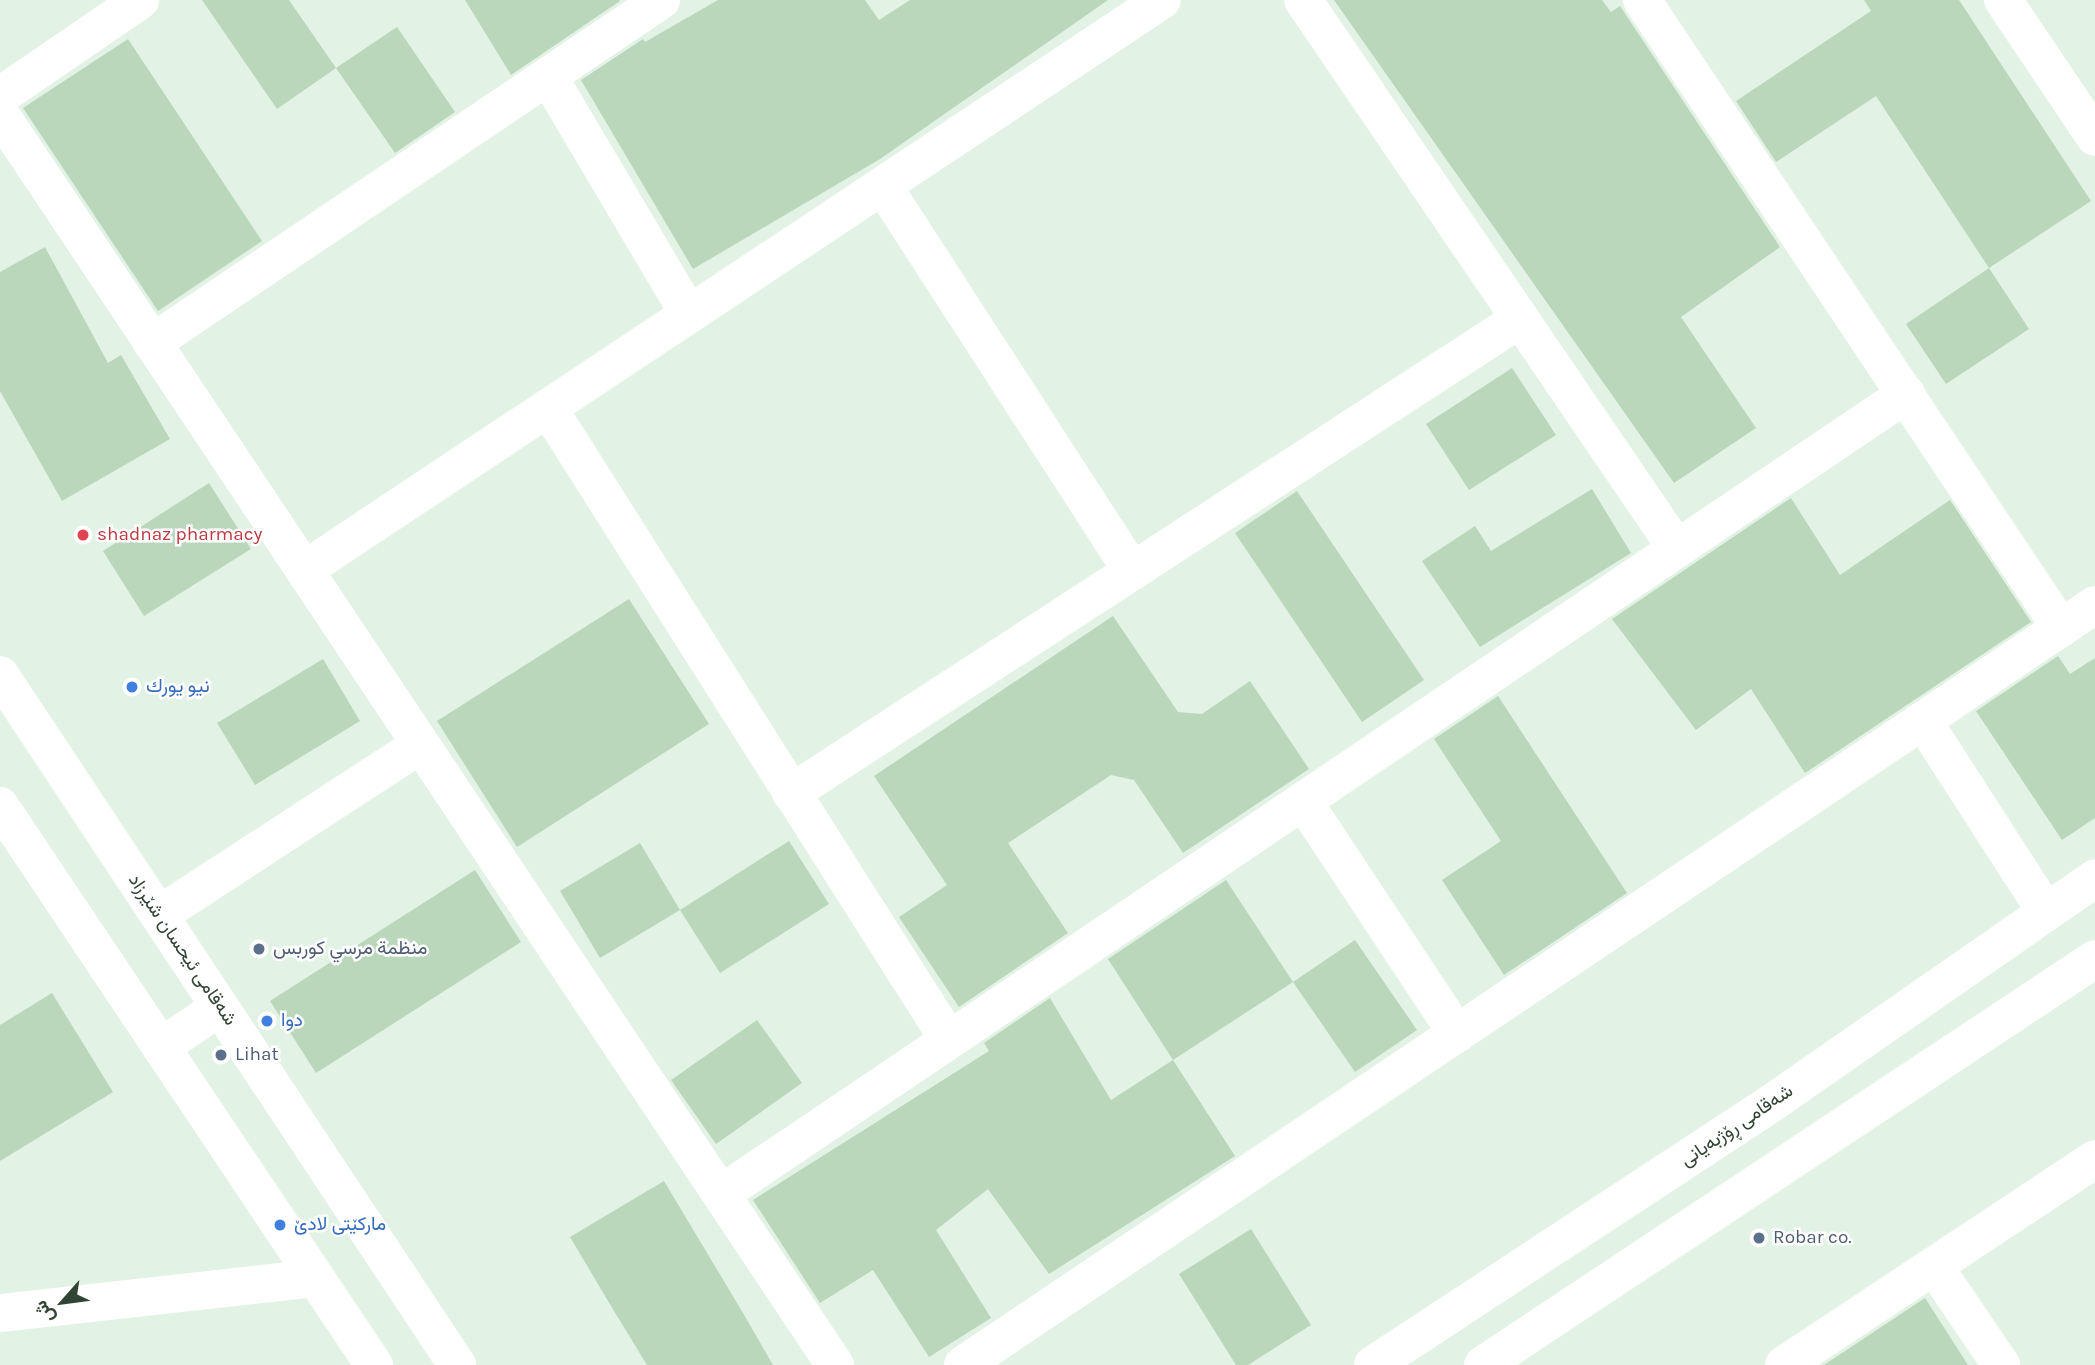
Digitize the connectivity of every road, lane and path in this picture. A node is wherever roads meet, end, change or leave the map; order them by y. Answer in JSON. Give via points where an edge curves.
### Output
{"nodes":[{"id":1,"x":140,"y":0,"type":"edge"},
{"id":2,"x":661,"y":0,"type":"edge"},
{"id":3,"x":1162,"y":0,"type":"edge"},
{"id":4,"x":1303,"y":0,"type":"edge"},
{"id":5,"x":2003,"y":0,"type":"edge"},
{"id":6,"x":1645,"y":1,"type":"edge"},
{"id":7,"x":548,"y":76,"type":"junction"},
{"id":8,"x":0,"y":96,"type":"edge"},
{"id":9,"x":0,"y":114,"type":"edge"},
{"id":10,"x":2095,"y":137,"type":"edge"},
{"id":11,"x":883,"y":186,"type":"junction"},
{"id":12,"x":689,"y":314,"type":"junction"},
{"id":13,"x":1520,"y":319,"type":"junction"},
{"id":14,"x":152,"y":343,"type":"junction"},
{"id":15,"x":1906,"y":394,"type":"junction"},
{"id":16,"x":548,"y":408,"type":"junction"},
{"id":17,"x":1677,"y":549,"type":"junction"},
{"id":18,"x":304,"y":570,"type":"junction"},
{"id":19,"x":1132,"y":571,"type":"junction"},
{"id":20,"x":2095,"y":605,"type":"edge"},
{"id":21,"x":2061,"y":628,"type":"junction"},
{"id":22,"x":0,"y":675,"type":"edge"},
{"id":23,"x":1923,"y":720,"type":"junction"},
{"id":24,"x":420,"y":744,"type":"junction"},
{"id":25,"x":791,"y":793,"type":"junction"},
{"id":26,"x":1303,"y":801,"type":"junction"},
{"id":27,"x":0,"y":806,"type":"edge"},
{"id":28,"x":2095,"y":878,"type":"edge"},
{"id":29,"x":2046,"y":912,"type":"junction"},
{"id":30,"x":159,"y":915,"type":"junction"},
{"id":31,"x":2095,"y":959,"type":"edge"},
{"id":32,"x":220,"y":1007,"type":"junction"},
{"id":33,"x":1457,"y":1034,"type":"junction"},
{"id":34,"x":949,"y":1040,"type":"junction"},
{"id":35,"x":161,"y":1047,"type":"junction"},
{"id":36,"x":1779,"y":1098,"type":"junction"},
{"id":37,"x":1814,"y":1149,"type":"junction"},
{"id":38,"x":2095,"y":1159,"type":"edge"},
{"id":39,"x":721,"y":1194,"type":"junction"},
{"id":40,"x":1934,"y":1266,"type":"junction"},
{"id":41,"x":315,"y":1278,"type":"junction"},
{"id":42,"x":0,"y":1312,"type":"edge"},
{"id":43,"x":1487,"y":1364,"type":"edge"},
{"id":44,"x":374,"y":1365,"type":"edge"},
{"id":45,"x":457,"y":1365,"type":"edge"},
{"id":46,"x":835,"y":1365,"type":"edge"},
{"id":47,"x":963,"y":1365,"type":"edge"},
{"id":48,"x":1373,"y":1365,"type":"edge"},
{"id":49,"x":1784,"y":1365,"type":"edge"},
{"id":50,"x":2001,"y":1365,"type":"edge"}],
"edges":[{"from":1,"to":8,"type":"street"},
{"from":2,"to":7,"type":"street"},
{"from":3,"to":11,"type":"street"},
{"from":4,"to":13,"type":"street"},
{"from":5,"to":10,"type":"street"},
{"from":6,"to":15,"type":"street"},
{"from":7,"to":12,"type":"street"},
{"from":7,"to":14,"type":"street"},
{"from":9,"to":14,"type":"street"},
{"from":11,"to":12,"type":"street"},
{"from":11,"to":19,"type":"street"},
{"from":12,"to":16,"type":"street"},
{"from":13,"to":17,"type":"street"},
{"from":13,"to":19,"type":"street"},
{"from":14,"to":18,"type":"street"},
{"from":15,"to":17,"type":"street"},
{"from":15,"to":21,"type":"street"},
{"from":16,"to":18,"type":"street"},
{"from":16,"to":25,"type":"street"},
{"from":17,"to":26,"type":"street"},
{"from":18,"to":24,"type":"street"},
{"from":19,"to":25,"type":"street"},
{"from":20,"to":21,"type":"street"},
{"from":21,"to":23,"type":"street"},
{"from":22,"to":30,"type":"street","name":"شەقامی ئیحسان شێرزاد"},
{"from":23,"to":29,"type":"street"},
{"from":23,"to":33,"type":"street"},
{"from":24,"to":30,"type":"street"},
{"from":24,"to":39,"type":"street"},
{"from":25,"to":34,"type":"street"},
{"from":26,"to":33,"type":"street"},
{"from":26,"to":34,"type":"street"},
{"from":27,"to":35,"type":"street"},
{"from":28,"to":29,"type":"street","name":"شەقامی ڕۆژبەیانی"},
{"from":29,"to":36,"type":"street","name":"شەقامی ڕۆژبەیانی"},
{"from":30,"to":32,"type":"street","name":"شەقامی ئیحسان شێرزاد"},
{"from":31,"to":37,"type":"street"},
{"from":32,"to":35,"type":"street"},
{"from":32,"to":45,"type":"street","name":"شەقامی ئیحسان شێرزاد"},
{"from":33,"to":47,"type":"street"},
{"from":34,"to":39,"type":"street"},
{"from":35,"to":41,"type":"street"},
{"from":36,"to":37,"type":"street"},
{"from":36,"to":48,"type":"street","name":"شەقامی ڕۆژبەیانی"},
{"from":37,"to":43,"type":"street"},
{"from":38,"to":40,"type":"street"},
{"from":39,"to":46,"type":"street"},
{"from":40,"to":49,"type":"street"},
{"from":40,"to":50,"type":"street"},
{"from":41,"to":42,"type":"street"},
{"from":41,"to":44,"type":"street"}]}
